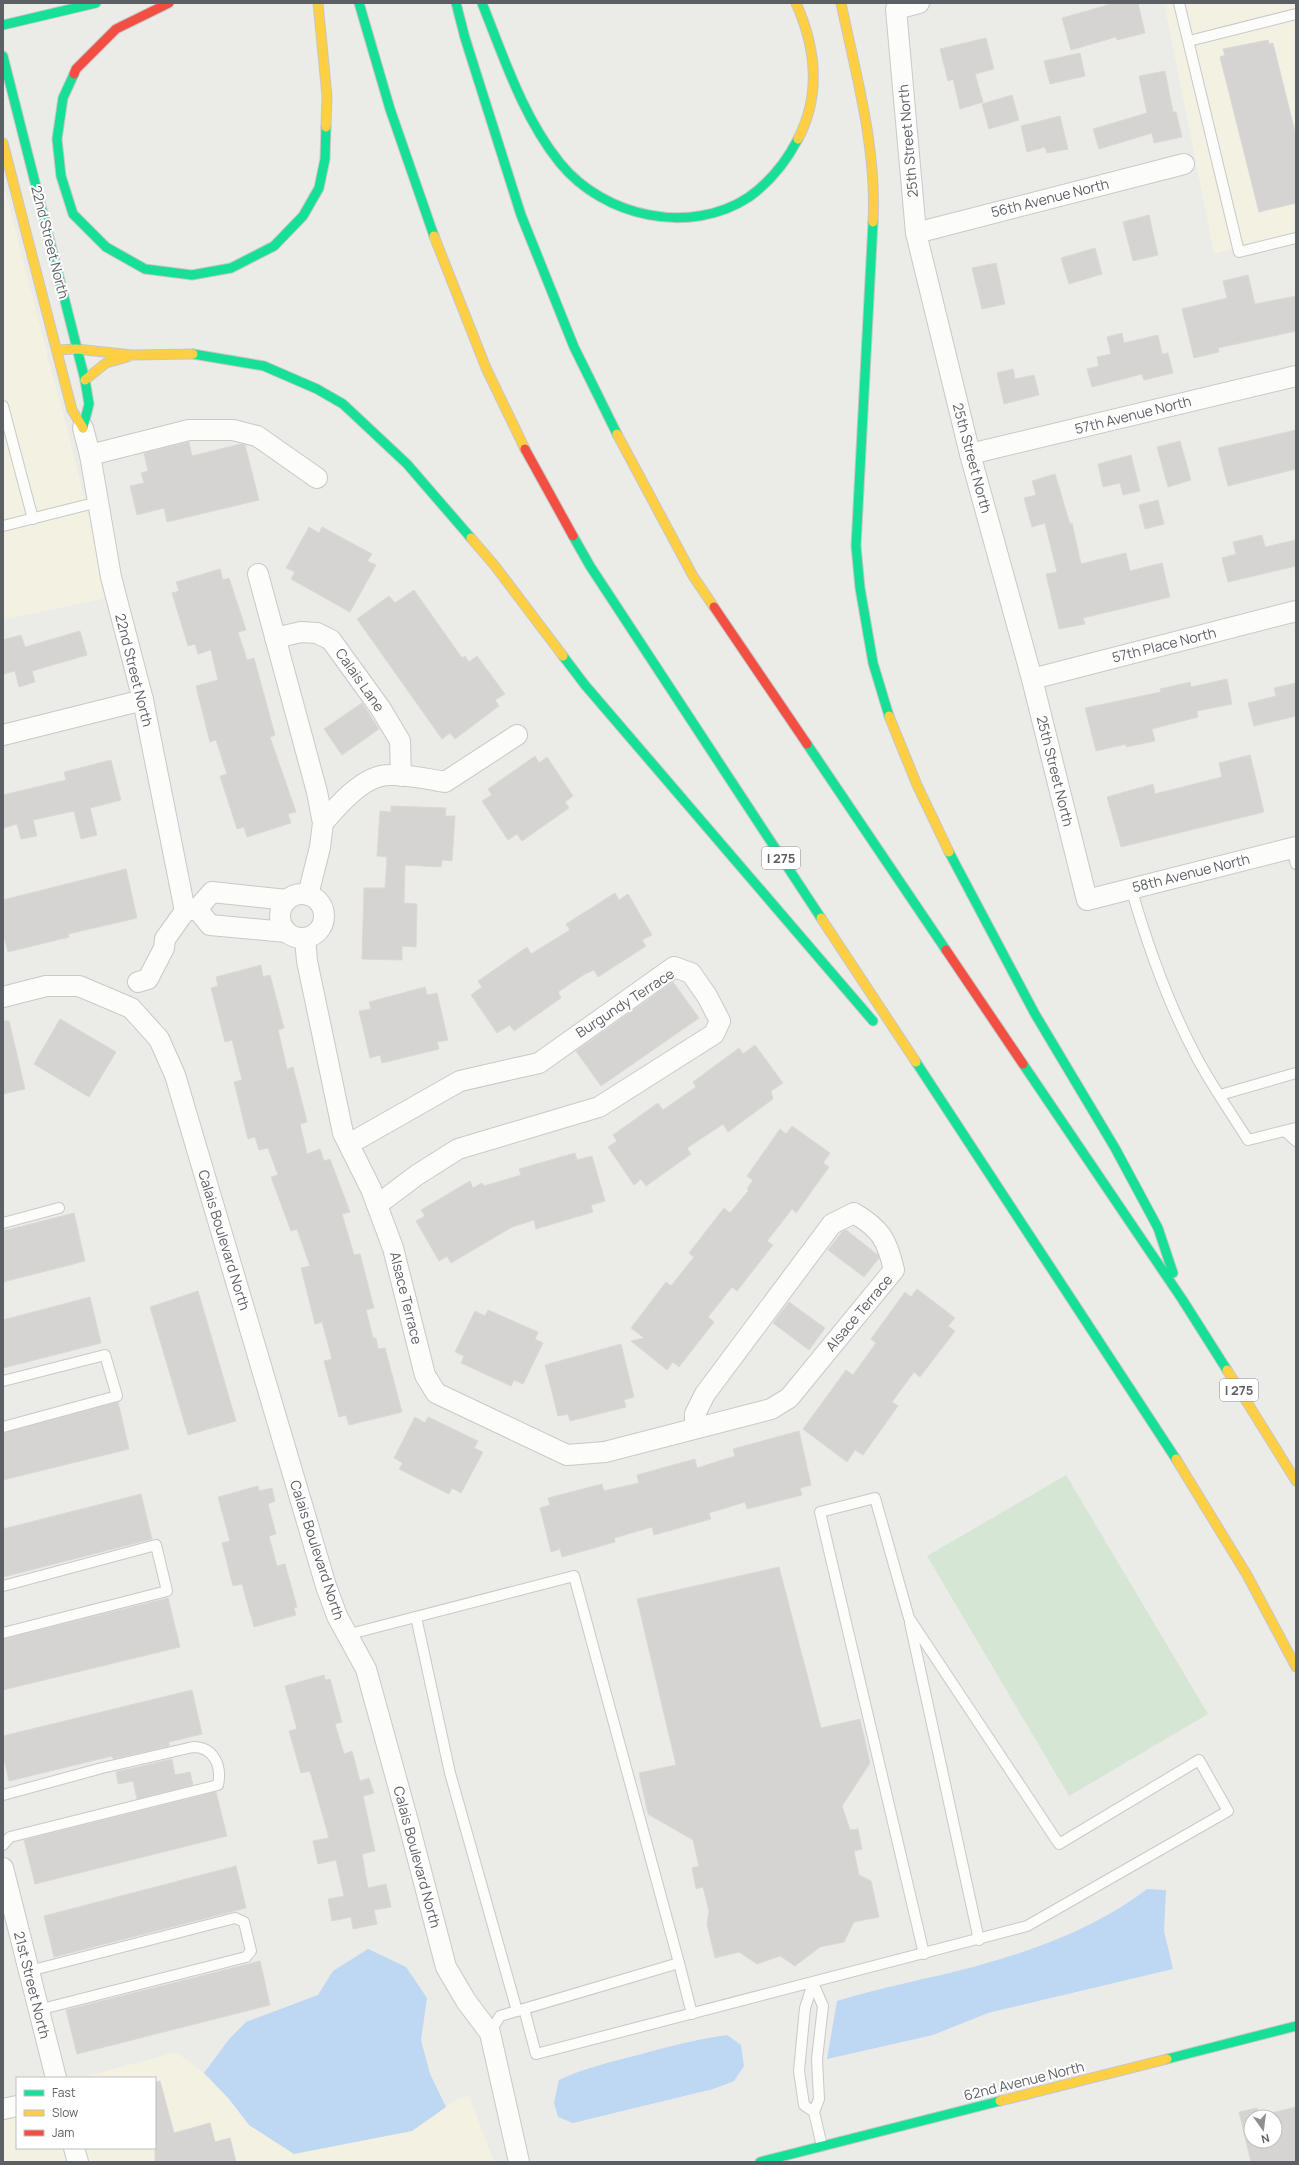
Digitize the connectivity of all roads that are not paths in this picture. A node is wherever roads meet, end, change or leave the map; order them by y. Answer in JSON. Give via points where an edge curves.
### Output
{"nodes":[{"id":1,"x":96,"y":3,"type":"edge"},
{"id":2,"x":168,"y":3,"type":"edge"},
{"id":3,"x":318,"y":3,"type":"edge"},
{"id":4,"x":359,"y":3,"type":"edge"},
{"id":5,"x":456,"y":3,"type":"edge"},
{"id":6,"x":482,"y":3,"type":"edge"},
{"id":7,"x":796,"y":3,"type":"edge"},
{"id":8,"x":841,"y":3,"type":"edge"},
{"id":9,"x":919,"y":3,"type":"edge"},
{"id":10,"x":1179,"y":3,"type":"edge"},
{"id":11,"x":1296,"y":14,"type":"edge"},
{"id":12,"x":3,"y":25,"type":"edge"},
{"id":13,"x":1189,"y":41,"type":"junction"},
{"id":14,"x":3,"y":56,"type":"edge"},
{"id":15,"x":3,"y":143,"type":"edge"},
{"id":16,"x":1184,"y":164,"type":"dead end"},
{"id":17,"x":916,"y":233,"type":"junction"},
{"id":18,"x":1296,"y":238,"type":"edge"},
{"id":19,"x":76,"y":349,"type":"junction"},
{"id":20,"x":56,"y":350,"type":"junction"},
{"id":21,"x":132,"y":355,"type":"junction"},
{"id":22,"x":1296,"y":376,"type":"edge"},
{"id":23,"x":85,"y":380,"type":"junction"},
{"id":24,"x":3,"y":406,"type":"edge"},
{"id":25,"x":83,"y":428,"type":"junction"},
{"id":26,"x":970,"y":454,"type":"junction"},
{"id":27,"x":90,"y":455,"type":"junction"},
{"id":28,"x":317,"y":478,"type":"dead end"},
{"id":29,"x":98,"y":502,"type":"junction"},
{"id":30,"x":33,"y":519,"type":"junction"},
{"id":31,"x":3,"y":526,"type":"edge"},
{"id":32,"x":258,"y":574,"type":"dead end"},
{"id":33,"x":1296,"y":611,"type":"edge"},
{"id":34,"x":275,"y":638,"type":"junction"},
{"id":35,"x":1032,"y":679,"type":"junction"},
{"id":36,"x":142,"y":700,"type":"junction"},
{"id":37,"x":3,"y":735,"type":"edge"},
{"id":38,"x":517,"y":735,"type":"dead end"},
{"id":39,"x":401,"y":776,"type":"junction"},
{"id":40,"x":323,"y":823,"type":"junction"},
{"id":41,"x":1295,"y":853,"type":"edge"},
{"id":42,"x":1131,"y":888,"type":"junction"},
{"id":43,"x":308,"y":895,"type":"junction"},
{"id":44,"x":287,"y":900,"type":"junction"},
{"id":45,"x":1087,"y":900,"type":"joint"},
{"id":46,"x":191,"y":910,"type":"junction"},
{"id":47,"x":286,"y":932,"type":"junction"},
{"id":48,"x":305,"y":938,"type":"junction"},
{"id":49,"x":3,"y":997,"type":"edge"},
{"id":50,"x":131,"y":1008,"type":"junction"},
{"id":51,"x":877,"y":1026,"type":"dead end"},
{"id":52,"x":896,"y":1050,"type":"dead end"},
{"id":53,"x":1296,"y":1073,"type":"edge"},
{"id":54,"x":1220,"y":1095,"type":"junction"},
{"id":55,"x":955,"y":1123,"type":"junction"},
{"id":56,"x":1296,"y":1128,"type":"edge"},
{"id":57,"x":1285,"y":1131,"type":"junction"},
{"id":58,"x":1296,"y":1141,"type":"edge"},
{"id":59,"x":348,"y":1144,"type":"junction"},
{"id":60,"x":377,"y":1205,"type":"junction"},
{"id":61,"x":59,"y":1208,"type":"dead end"},
{"id":62,"x":3,"y":1222,"type":"edge"},
{"id":63,"x":1182,"y":1299,"type":"junction"},
{"id":64,"x":3,"y":1381,"type":"edge"},
{"id":65,"x":3,"y":1427,"type":"edge"},
{"id":66,"x":694,"y":1428,"type":"junction"},
{"id":67,"x":1296,"y":1481,"type":"edge"},
{"id":68,"x":3,"y":1586,"type":"edge"},
{"id":69,"x":416,"y":1617,"type":"junction"},
{"id":70,"x":909,"y":1618,"type":"junction"},
{"id":71,"x":3,"y":1633,"type":"edge"},
{"id":72,"x":346,"y":1635,"type":"junction"},
{"id":73,"x":1296,"y":1667,"type":"edge"},
{"id":74,"x":3,"y":1795,"type":"edge"},
{"id":75,"x":3,"y":1845,"type":"edge"},
{"id":76,"x":3,"y":1868,"type":"edge"},
{"id":77,"x":979,"y":1940,"type":"junction"},
{"id":78,"x":924,"y":1954,"type":"junction"},
{"id":79,"x":679,"y":1963,"type":"junction"},
{"id":80,"x":28,"y":1971,"type":"junction"},
{"id":81,"x":813,"y":1984,"type":"junction"},
{"id":82,"x":38,"y":2010,"type":"junction"},
{"id":83,"x":521,"y":2010,"type":"junction"},
{"id":84,"x":692,"y":2014,"type":"junction"},
{"id":85,"x":1296,"y":2026,"type":"edge"},
{"id":86,"x":490,"y":2033,"type":"junction"},
{"id":87,"x":56,"y":2077,"type":"edge"},
{"id":88,"x":16,"y":2106,"type":"edge"},
{"id":89,"x":3,"y":2109,"type":"edge"},
{"id":90,"x":814,"y":2112,"type":"junction"},
{"id":91,"x":822,"y":2146,"type":"junction"},
{"id":92,"x":74,"y":2149,"type":"edge"},
{"id":93,"x":78,"y":2162,"type":"edge"},
{"id":94,"x":519,"y":2162,"type":"edge"},
{"id":95,"x":760,"y":2162,"type":"edge"}],
"edges":[{"from":1,"to":12,"type":"main road"},
{"from":2,"to":3,"type":"main road","via":[[116,29],[76,69],[63,98],[57,139],[61,176],[73,214],[106,247],[145,269],[192,275],[231,268],[274,246],[303,216],[319,188],[325,159],[327,96]]},
{"from":4,"to":55,"type":"main road","number":"I 275","via":[[389,105],[450,279],[506,412],[548,494],[595,572]]},
{"from":5,"to":63,"type":"main road","number":"I 275","via":[[521,215],[574,347],[638,476],[693,576]]},
{"from":6,"to":7,"type":"main road","via":[[532,121],[554,154],[578,181],[600,198],[650,216],[672,219],[701,216],[731,208],[760,190],[784,167],[800,135],[812,100],[814,66],[806,23]]},
{"from":8,"to":63,"type":"main road","via":[[870,141],[874,204],[856,546],[860,588],[873,663],[892,727],[917,785],[1035,1014],[1115,1148],[1158,1228]]},
{"from":9,"to":17,"type":"street","name":"25th Street North","via":[[896,9]]},
{"from":10,"to":13,"type":"lane"},
{"from":11,"to":13,"type":"lane"},
{"from":13,"to":18,"type":"lane","via":[[1239,252]]},
{"from":14,"to":19,"type":"main road","name":"22nd Street North"},
{"from":15,"to":20,"type":"main road","name":"22nd Street North"},
{"from":16,"to":17,"type":"street","name":"56th Avenue North"},
{"from":17,"to":26,"type":"street","name":"25th Street North"},
{"from":19,"to":20,"type":"main road"},
{"from":19,"to":21,"type":"main road"},
{"from":19,"to":23,"type":"main road","name":"22nd Street North"},
{"from":20,"to":25,"type":"main road","name":"22nd Street North","via":[[72,410]]},
{"from":21,"to":23,"type":"main road","via":[[106,363]]},
{"from":21,"to":51,"type":"main road","via":[[195,354],[264,366],[317,389],[343,404],[376,433],[407,464],[495,566],[585,685]]},
{"from":22,"to":26,"type":"street","name":"57th Avenue North"},
{"from":23,"to":25,"type":"main road","name":"22nd Street North","via":[[89,404]]},
{"from":24,"to":30,"type":"lane"},
{"from":25,"to":27,"type":"street","name":"22nd Street North"},
{"from":26,"to":35,"type":"street","name":"25th Street North"},
{"from":27,"to":28,"type":"street","via":[[189,430],[233,430],[257,436]]},
{"from":27,"to":29,"type":"street","name":"22nd Street North"},
{"from":29,"to":30,"type":"lane"},
{"from":29,"to":36,"type":"street","name":"22nd Street North","via":[[111,577]]},
{"from":30,"to":31,"type":"lane"},
{"from":32,"to":34,"type":"street"},
{"from":33,"to":35,"type":"street","name":"57th Place North"},
{"from":34,"to":39,"type":"street","name":"Calais Lane","via":[[302,632],[317,633],[331,640],[381,709],[400,741]]},
{"from":34,"to":40,"type":"street"},
{"from":35,"to":45,"type":"street","name":"25th Street North"},
{"from":36,"to":37,"type":"street"},
{"from":36,"to":46,"type":"street","name":"22nd Street North"},
{"from":38,"to":39,"type":"street","via":[[445,782]]},
{"from":39,"to":40,"type":"street","via":[[388,774],[364,784],[342,800]]},
{"from":40,"to":43,"type":"street"},
{"from":41,"to":42,"type":"street","name":"58th Avenue North"},
{"from":42,"to":45,"type":"street","name":"58th Avenue North"},
{"from":42,"to":54,"type":"lane","via":[[1164,989],[1197,1058]]},
{"from":43,"to":44,"type":"street","via":[[300,894]]},
{"from":43,"to":48,"type":"street","via":[[320,903],[325,918],[319,932]]},
{"from":44,"to":46,"type":"street","via":[[212,892]]},
{"from":44,"to":47,"type":"street","via":[[280,912],[280,919]]},
{"from":46,"to":47,"type":"street","via":[[210,925]]},
{"from":46,"to":50,"type":"street","via":[[165,939],[164,948],[148,979],[138,982]]},
{"from":47,"to":48,"type":"street","via":[[292,936]]},
{"from":48,"to":59,"type":"street","name":"Alsace Terrace","via":[[307,961],[337,1110]]},
{"from":49,"to":50,"type":"street","name":"Calais Boulevard North","via":[[46,986],[79,986]]},
{"from":50,"to":72,"type":"street","name":"Calais Boulevard North","via":[[159,1039],[175,1075],[312,1540],[336,1616]]},
{"from":52,"to":55,"type":"main road"},
{"from":53,"to":54,"type":"lane"},
{"from":54,"to":57,"type":"lane","via":[[1248,1140]]},
{"from":55,"to":73,"type":"main road","number":"I 275","via":[[1181,1466],[1247,1575]]},
{"from":56,"to":57,"type":"lane"},
{"from":57,"to":58,"type":"lane"},
{"from":59,"to":60,"type":"street","name":"Alsace Terrace"},
{"from":59,"to":60,"type":"street","name":"Burgundy Terrace","via":[[460,1081],[539,1063],[674,967],[691,973],[720,1021],[714,1034],[599,1107],[458,1149]]},
{"from":60,"to":66,"type":"street","name":"Alsace Terrace","via":[[393,1248],[425,1375],[436,1393],[567,1455],[605,1452]]},
{"from":61,"to":62,"type":"lane"},
{"from":63,"to":67,"type":"main road","number":"I 275"},
{"from":64,"to":65,"type":"lane","via":[[105,1355],[117,1396]]},
{"from":66,"to":66,"type":"street","name":"Alsace Terrace","via":[[771,1409],[789,1398],[894,1270],[888,1246],[870,1223],[854,1213],[832,1224],[705,1394],[696,1414]]},
{"from":68,"to":71,"type":"lane","via":[[156,1545],[167,1591]]},
{"from":69,"to":72,"type":"lane"},
{"from":69,"to":79,"type":"lane","via":[[574,1576]]},
{"from":69,"to":83,"type":"lane","via":[[450,1773]]},
{"from":70,"to":77,"type":"lane"},
{"from":70,"to":77,"type":"lane","via":[[1059,1844],[1199,1760],[1228,1811],[1027,1926]]},
{"from":70,"to":78,"type":"lane","via":[[875,1498],[820,1512]]},
{"from":72,"to":86,"type":"street","name":"Calais Boulevard North","via":[[366,1670],[410,1825],[446,1967],[466,2001]]},
{"from":74,"to":75,"type":"lane","via":[[193,1747],[209,1750],[218,1769],[219,1779],[218,1785],[10,1837]]},
{"from":76,"to":80,"type":"street","name":"21st Street North"},
{"from":77,"to":78,"type":"lane"},
{"from":78,"to":81,"type":"lane"},
{"from":79,"to":83,"type":"lane"},
{"from":79,"to":84,"type":"lane"},
{"from":80,"to":82,"type":"street","name":"21st Street North"},
{"from":80,"to":82,"type":"lane","via":[[235,1918],[244,1922],[251,1951],[246,1957]]},
{"from":81,"to":84,"type":"lane"},
{"from":81,"to":90,"type":"lane","via":[[823,2006],[817,2059],[819,2099]]},
{"from":81,"to":90,"type":"lane","via":[[805,2008],[799,2071],[804,2105]]},
{"from":82,"to":87,"type":"street","name":"21st Street North"},
{"from":83,"to":84,"type":"lane","via":[[536,2054]]},
{"from":83,"to":86,"type":"lane","via":[[500,2016]]},
{"from":85,"to":91,"type":"main road","name":"62nd Avenue North"},
{"from":86,"to":94,"type":"street","name":"Calais Boulevard North"},
{"from":88,"to":89,"type":"street"},
{"from":90,"to":91,"type":"lane"},
{"from":91,"to":95,"type":"main road","name":"62nd Avenue North"},
{"from":92,"to":93,"type":"street"}]}
